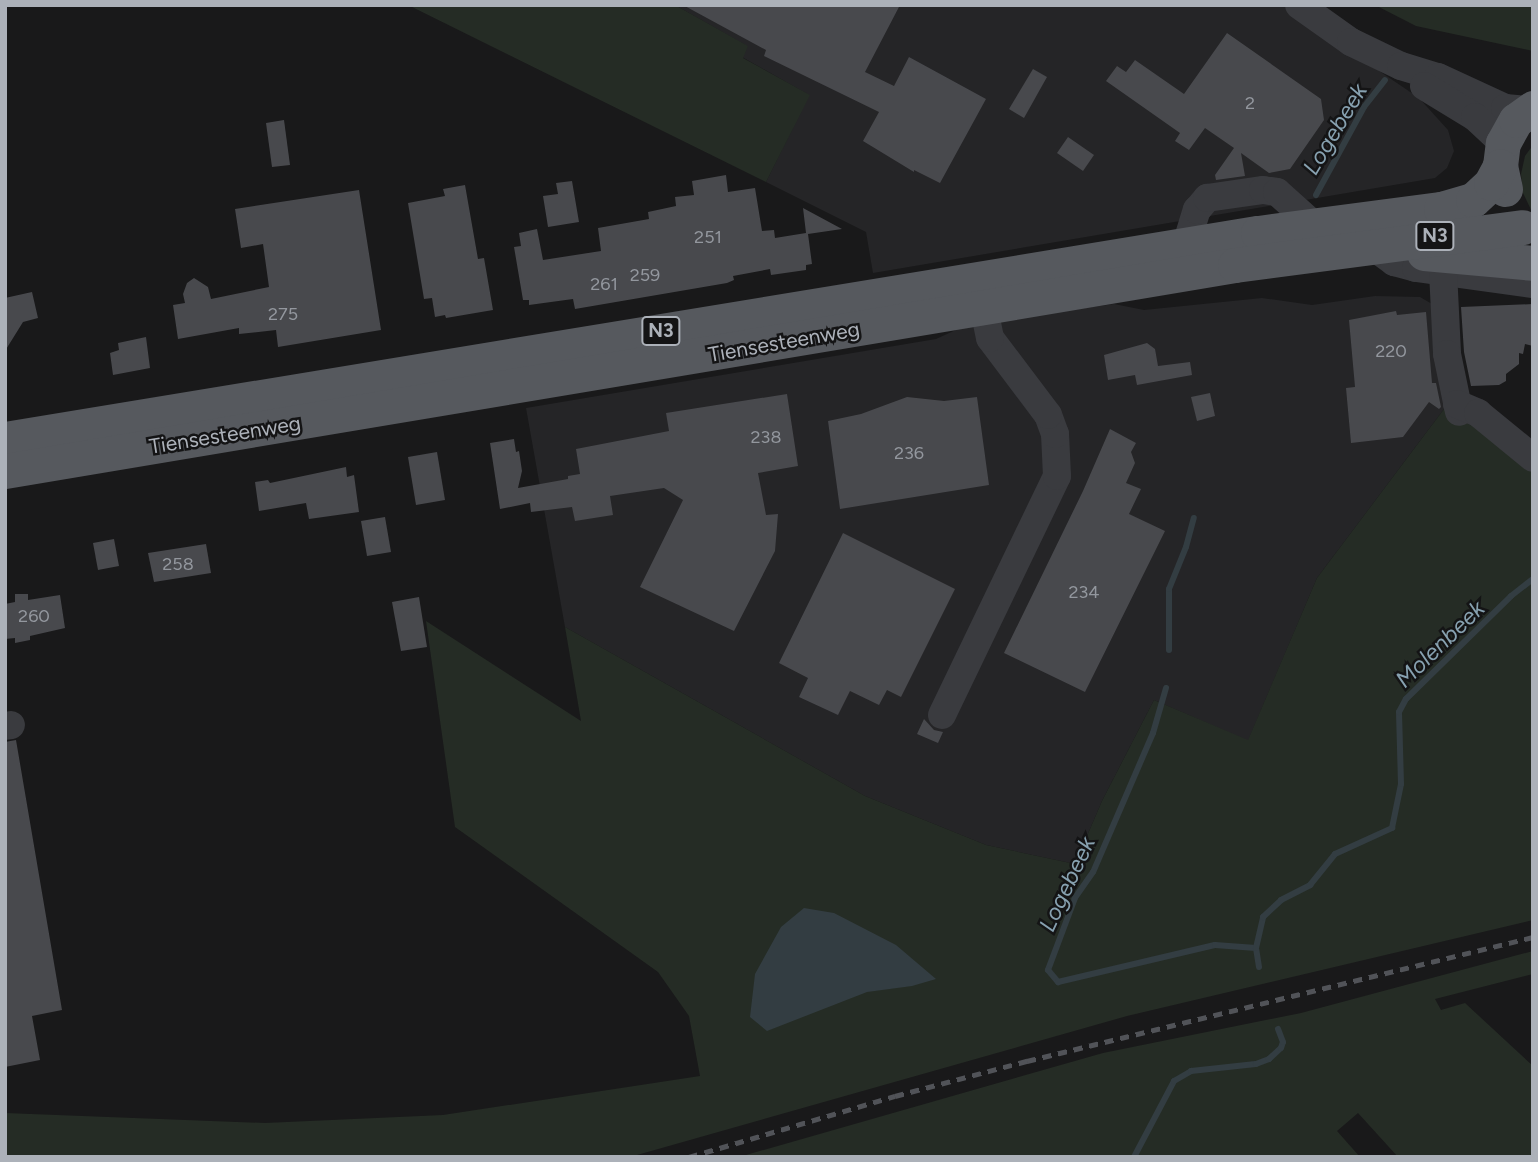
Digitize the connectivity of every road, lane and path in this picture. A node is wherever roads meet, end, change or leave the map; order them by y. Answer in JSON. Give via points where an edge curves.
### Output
{"nodes":[{"id":1,"x":1299,"y":5,"type":"edge"},
{"id":2,"x":1401,"y":66,"type":"junction"},
{"id":3,"x":1530,"y":109,"type":"edge"},
{"id":4,"x":1502,"y":154,"type":"junction"},
{"id":5,"x":1528,"y":231,"type":"edge"},
{"id":6,"x":1348,"y":251,"type":"junction"},
{"id":7,"x":1383,"y":254,"type":"junction"},
{"id":8,"x":1533,"y":263,"type":"edge"},
{"id":9,"x":1443,"y":271,"type":"junction"},
{"id":10,"x":1533,"y":284,"type":"edge"},
{"id":11,"x":980,"y":293,"type":"junction"},
{"id":12,"x":896,"y":297,"type":"junction"},
{"id":13,"x":5,"y":439,"type":"edge"},
{"id":14,"x":1533,"y":458,"type":"edge"},
{"id":15,"x":5,"y":471,"type":"edge"},
{"id":16,"x":942,"y":715,"type":"dead end"}],
"edges":[{"from":1,"to":2,"type":"street","via":[[1351,42]]},
{"from":2,"to":3,"type":"street","via":[[1438,77],[1505,108]]},
{"from":2,"to":4,"type":"street","via":[[1430,91],[1475,117]]},
{"from":3,"to":4,"type":"main road","number":"N3","via":[[1509,130]]},
{"from":4,"to":5,"type":"main road","number":"N3","via":[[1506,191]]},
{"from":4,"to":11,"type":"main road","name":"Tiensesteenweg","number":"N3","via":[[1491,183],[1473,200],[1441,209],[1186,245]]},
{"from":5,"to":6,"type":"main road","name":"Tiensesteenweg","number":"N3","via":[[1441,235]]},
{"from":6,"to":7,"type":"main road"},
{"from":6,"to":11,"type":"main road","name":"Tiensesteenweg","number":"N3"},
{"from":7,"to":8,"type":"main road","via":[[1446,253]]},
{"from":7,"to":9,"type":"street","via":[[1394,262]]},
{"from":9,"to":10,"type":"street"},
{"from":9,"to":14,"type":"street","via":[[1447,354],[1458,408],[1478,414]]},
{"from":11,"to":12,"type":"main road","name":"Tiensesteenweg","number":"N3"},
{"from":11,"to":16,"type":"street","via":[[990,338],[1048,415],[1055,434],[1058,476]]},
{"from":12,"to":13,"type":"main road","name":"Tiensesteenweg","number":"N3"},
{"from":12,"to":15,"type":"main road","name":"Tiensesteenweg","number":"N3"}]}
